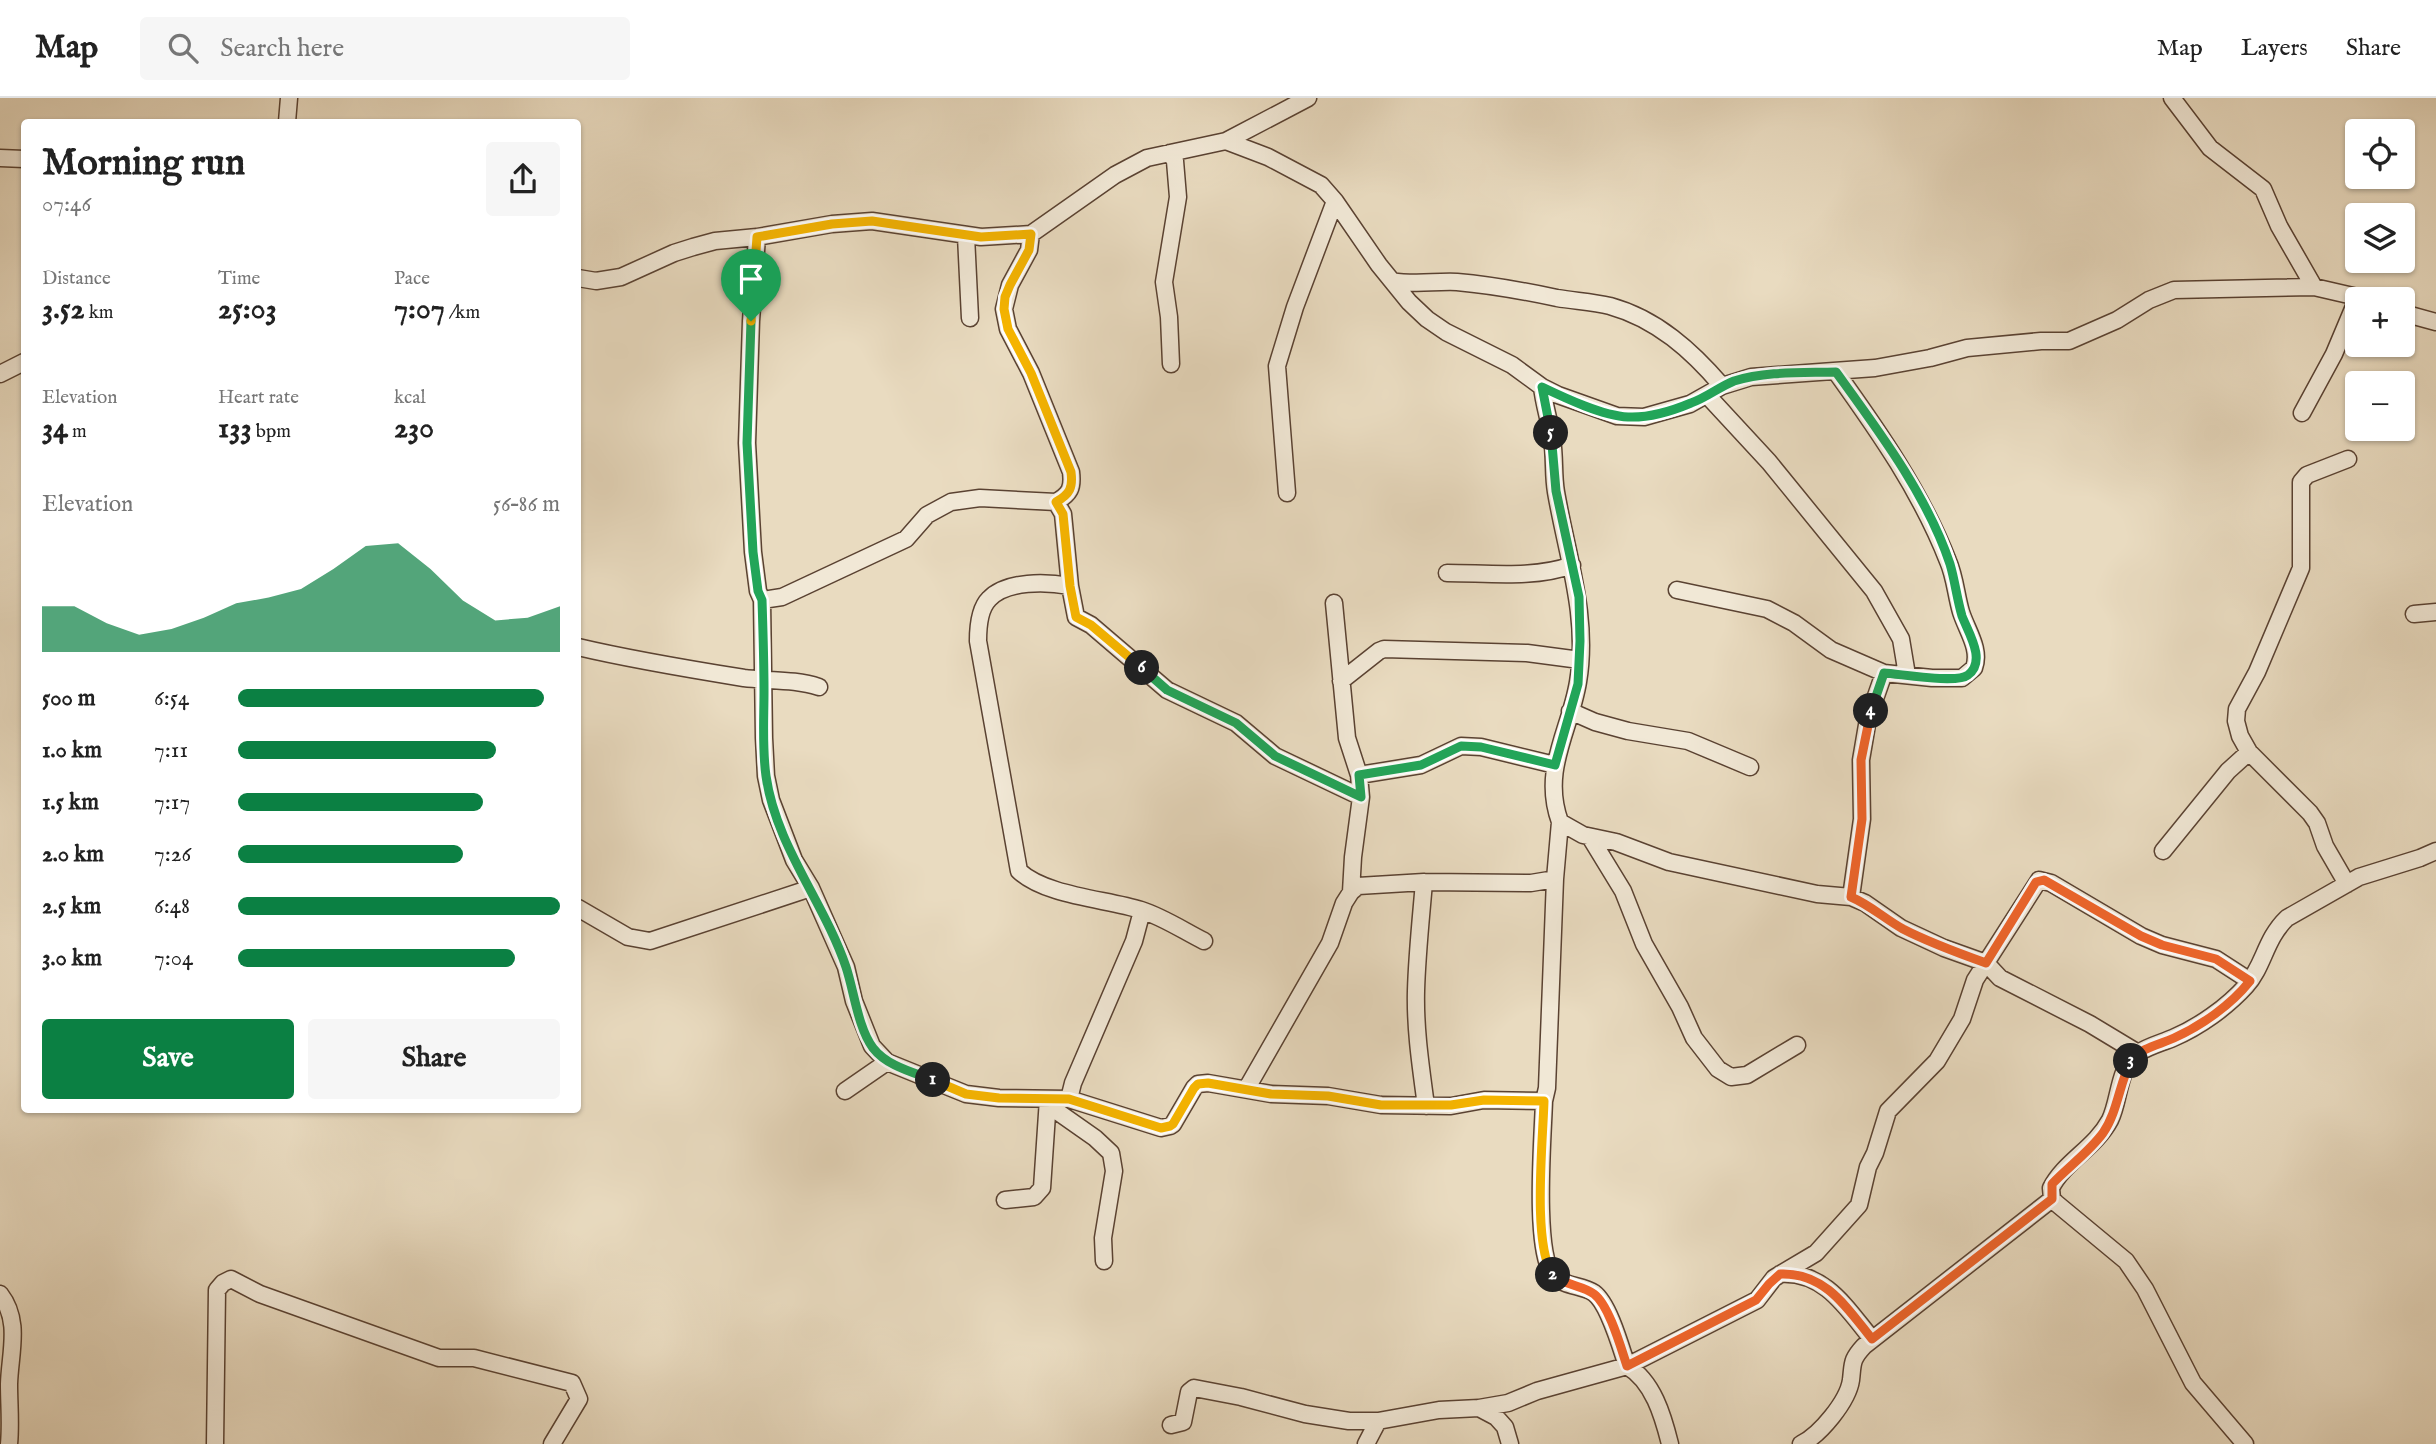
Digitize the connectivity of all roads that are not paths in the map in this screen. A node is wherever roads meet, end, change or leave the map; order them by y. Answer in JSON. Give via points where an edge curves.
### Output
{"nodes":[{"id":1,"x":289,"y":98,"type":"edge"},
{"id":2,"x":1308,"y":98,"type":"edge"},
{"id":3,"x":2172,"y":98,"type":"edge"},
{"id":4,"x":287,"y":119,"type":"edge"},
{"id":5,"x":1226,"y":141,"type":"junction"},
{"id":6,"x":1170,"y":153,"type":"junction"},
{"id":7,"x":0,"y":158,"type":"edge"},
{"id":8,"x":21,"y":159,"type":"edge"},
{"id":9,"x":1335,"y":201,"type":"junction"},
{"id":10,"x":1031,"y":234,"type":"junction"},
{"id":11,"x":966,"y":236,"type":"junction"},
{"id":12,"x":757,"y":237,"type":"junction"},
{"id":13,"x":581,"y":278,"type":"edge"},
{"id":14,"x":1392,"y":281,"type":"junction"},
{"id":15,"x":2315,"y":287,"type":"junction"},
{"id":16,"x":2345,"y":294,"type":"edge"},
{"id":17,"x":2415,"y":316,"type":"edge"},
{"id":18,"x":970,"y":318,"type":"dead end"},
{"id":19,"x":2436,"y":321,"type":"edge"},
{"id":20,"x":2345,"y":331,"type":"edge"},
{"id":21,"x":21,"y":364,"type":"edge"},
{"id":22,"x":1171,"y":364,"type":"dead end"},
{"id":23,"x":1836,"y":372,"type":"junction"},
{"id":24,"x":0,"y":374,"type":"edge"},
{"id":25,"x":1722,"y":386,"type":"junction"},
{"id":26,"x":1542,"y":387,"type":"junction"},
{"id":27,"x":1707,"y":395,"type":"junction"},
{"id":28,"x":2302,"y":413,"type":"dead end"},
{"id":29,"x":2348,"y":459,"type":"dead end"},
{"id":30,"x":1287,"y":493,"type":"dead end"},
{"id":31,"x":1056,"y":502,"type":"junction"},
{"id":32,"x":1572,"y":565,"type":"junction"},
{"id":33,"x":1447,"y":573,"type":"dead end"},
{"id":34,"x":1070,"y":586,"type":"junction"},
{"id":35,"x":1677,"y":590,"type":"dead end"},
{"id":36,"x":762,"y":600,"type":"junction"},
{"id":37,"x":1334,"y":603,"type":"dead end"},
{"id":38,"x":2436,"y":612,"type":"edge"},
{"id":39,"x":2414,"y":614,"type":"dead end"},
{"id":40,"x":581,"y":648,"type":"edge"},
{"id":41,"x":1580,"y":660,"type":"junction"},
{"id":42,"x":1884,"y":673,"type":"junction"},
{"id":43,"x":1907,"y":675,"type":"junction"},
{"id":44,"x":764,"y":681,"type":"junction"},
{"id":45,"x":1341,"y":681,"type":"junction"},
{"id":46,"x":819,"y":687,"type":"dead end"},
{"id":47,"x":1570,"y":710,"type":"junction"},
{"id":48,"x":2249,"y":752,"type":"junction"},
{"id":49,"x":1555,"y":765,"type":"junction"},
{"id":50,"x":1750,"y":767,"type":"dead end"},
{"id":51,"x":1359,"y":775,"type":"junction"},
{"id":52,"x":1361,"y":797,"type":"junction"},
{"id":53,"x":1560,"y":822,"type":"junction"},
{"id":54,"x":1590,"y":837,"type":"junction"},
{"id":55,"x":2164,"y":851,"type":"dead end"},
{"id":56,"x":2436,"y":851,"type":"edge"},
{"id":57,"x":1555,"y":879,"type":"junction"},
{"id":58,"x":1424,"y":882,"type":"junction"},
{"id":59,"x":2347,"y":884,"type":"junction"},
{"id":60,"x":811,"y":888,"type":"junction"},
{"id":61,"x":1351,"y":892,"type":"junction"},
{"id":62,"x":1851,"y":897,"type":"junction"},
{"id":63,"x":581,"y":910,"type":"edge"},
{"id":64,"x":1142,"y":911,"type":"junction"},
{"id":65,"x":1204,"y":941,"type":"dead end"},
{"id":66,"x":1986,"y":963,"type":"junction"},
{"id":67,"x":2250,"y":981,"type":"junction"},
{"id":68,"x":1797,"y":1045,"type":"dead end"},
{"id":69,"x":2138,"y":1053,"type":"junction"},
{"id":70,"x":887,"y":1062,"type":"junction"},
{"id":71,"x":1247,"y":1088,"type":"junction"},
{"id":72,"x":845,"y":1091,"type":"dead end"},
{"id":73,"x":1069,"y":1099,"type":"junction"},
{"id":74,"x":1544,"y":1101,"type":"junction"},
{"id":75,"x":1048,"y":1102,"type":"junction"},
{"id":76,"x":1426,"y":1106,"type":"junction"},
{"id":77,"x":2052,"y":1199,"type":"junction"},
{"id":78,"x":1005,"y":1200,"type":"dead end"},
{"id":79,"x":1104,"y":1261,"type":"dead end"},
{"id":80,"x":1780,"y":1274,"type":"junction"},
{"id":81,"x":0,"y":1294,"type":"edge"},
{"id":82,"x":1872,"y":1339,"type":"junction"},
{"id":83,"x":1627,"y":1366,"type":"junction"},
{"id":84,"x":1479,"y":1408,"type":"junction"},
{"id":85,"x":1378,"y":1421,"type":"junction"},
{"id":86,"x":1171,"y":1425,"type":"dead end"},
{"id":87,"x":9,"y":1444,"type":"edge"},
{"id":88,"x":215,"y":1444,"type":"edge"},
{"id":89,"x":552,"y":1444,"type":"edge"},
{"id":90,"x":1366,"y":1444,"type":"edge"},
{"id":91,"x":1510,"y":1444,"type":"edge"},
{"id":92,"x":1670,"y":1444,"type":"edge"},
{"id":93,"x":1801,"y":1444,"type":"edge"},
{"id":94,"x":2245,"y":1444,"type":"edge"}],
"edges":[{"from":1,"to":4,"type":"street"},
{"from":2,"to":5,"type":"street"},
{"from":3,"to":15,"type":"street","via":[[2210,148],[2263,189]]},
{"from":5,"to":6,"type":"street"},
{"from":5,"to":9,"type":"street","via":[[1309,177]]},
{"from":6,"to":10,"type":"street","via":[[1147,158],[1115,174]]},
{"from":6,"to":22,"type":"street","via":[[1175,160],[1178,197],[1164,282]]},
{"from":7,"to":8,"type":"street"},
{"from":9,"to":14,"type":"street"},
{"from":9,"to":30,"type":"street","via":[[1277,366]]},
{"from":10,"to":11,"type":"street"},
{"from":10,"to":31,"type":"street","via":[[1029,250],[1010,285],[1004,309],[1008,329],[1071,472],[1068,495]]},
{"from":11,"to":12,"type":"street","via":[[872,221]]},
{"from":11,"to":18,"type":"street"},
{"from":12,"to":13,"type":"street","via":[[693,247],[621,277]]},
{"from":12,"to":36,"type":"street","via":[[747,443],[753,552]]},
{"from":14,"to":25,"type":"street","via":[[1505,287],[1613,307],[1678,341]]},
{"from":14,"to":26,"type":"street","via":[[1427,319],[1512,365]]},
{"from":15,"to":16,"type":"street"},
{"from":15,"to":23,"type":"street","via":[[2174,290],[2069,341],[1967,348]]},
{"from":17,"to":19,"type":"street"},
{"from":20,"to":28,"type":"street"},
{"from":21,"to":24,"type":"street"},
{"from":23,"to":25,"type":"street","via":[[1772,374]]},
{"from":23,"to":43,"type":"street","via":[[1884,439],[1930,520],[1950,564],[1975,650],[1974,668],[1962,678]]},
{"from":25,"to":27,"type":"street"},
{"from":26,"to":27,"type":"street","via":[[1628,417],[1644,417]]},
{"from":26,"to":32,"type":"street"},
{"from":27,"to":43,"type":"street","via":[[1769,462],[1874,591],[1901,639]]},
{"from":29,"to":48,"type":"street","via":[[2307,475],[2301,482],[2301,568],[2237,709],[2237,728]]},
{"from":31,"to":34,"type":"street","via":[[1063,514]]},
{"from":31,"to":36,"type":"street","via":[[980,498],[951,502],[928,514],[906,539],[782,597]]},
{"from":32,"to":33,"type":"street","via":[[1528,572]]},
{"from":32,"to":41,"type":"street","via":[[1580,609]]},
{"from":34,"to":52,"type":"street","via":[[1076,617],[1167,690],[1236,723],[1275,756]]},
{"from":34,"to":64,"type":"street","via":[[1048,582],[1006,589],[982,609],[978,628],[1017,864],[1028,879]]},
{"from":35,"to":42,"type":"street","via":[[1768,609],[1831,650]]},
{"from":36,"to":44,"type":"street"},
{"from":37,"to":45,"type":"street"},
{"from":38,"to":39,"type":"street"},
{"from":40,"to":44,"type":"street","via":[[650,664]]},
{"from":41,"to":45,"type":"street","via":[[1527,653],[1384,649]]},
{"from":41,"to":47,"type":"street"},
{"from":42,"to":43,"type":"street"},
{"from":42,"to":62,"type":"street","via":[[1868,719],[1861,760],[1862,819]]},
{"from":44,"to":46,"type":"street"},
{"from":44,"to":60,"type":"street","via":[[766,776],[771,800],[794,860]]},
{"from":45,"to":51,"type":"street","via":[[1347,738]]},
{"from":47,"to":49,"type":"street"},
{"from":47,"to":50,"type":"street","via":[[1628,731],[1688,741]]},
{"from":48,"to":55,"type":"street","via":[[2239,758]]},
{"from":48,"to":59,"type":"street","via":[[2310,813]]},
{"from":49,"to":51,"type":"street","via":[[1461,746],[1421,765]]},
{"from":49,"to":53,"type":"street","via":[[1554,799]]},
{"from":51,"to":52,"type":"street"},
{"from":52,"to":61,"type":"street"},
{"from":53,"to":54,"type":"street"},
{"from":53,"to":57,"type":"street"},
{"from":54,"to":62,"type":"street","via":[[1669,862]]},
{"from":54,"to":68,"type":"street","via":[[1623,891],[1644,944],[1694,1038],[1718,1069],[1731,1077],[1747,1075]]},
{"from":56,"to":59,"type":"street"},
{"from":57,"to":58,"type":"street"},
{"from":57,"to":74,"type":"street"},
{"from":58,"to":61,"type":"street","via":[[1358,887]]},
{"from":58,"to":76,"type":"street","via":[[1416,995]]},
{"from":59,"to":67,"type":"street","via":[[2278,927]]},
{"from":60,"to":63,"type":"street","via":[[650,940],[628,937]]},
{"from":60,"to":70,"type":"street","via":[[846,967],[872,1046]]},
{"from":61,"to":71,"type":"street","via":[[1330,943]]},
{"from":62,"to":66,"type":"street","via":[[1901,928]]},
{"from":64,"to":65,"type":"street"},
{"from":64,"to":73,"type":"street"},
{"from":66,"to":67,"type":"street","via":[[2036,882],[2044,880],[2141,936],[2216,959]]},
{"from":66,"to":69,"type":"street","via":[[2000,978]]},
{"from":66,"to":80,"type":"street","via":[[1962,1019],[1937,1061],[1888,1111],[1859,1205],[1816,1253]]},
{"from":67,"to":69,"type":"street","via":[[2208,1018]]},
{"from":69,"to":77,"type":"street","via":[[2125,1072],[2117,1104],[2102,1134],[2052,1184]]},
{"from":70,"to":72,"type":"street"},
{"from":70,"to":75,"type":"street","via":[[966,1094]]},
{"from":71,"to":73,"type":"street","via":[[1198,1084],[1173,1124],[1161,1128]]},
{"from":71,"to":76,"type":"street","via":[[1271,1094]]},
{"from":73,"to":75,"type":"street"},
{"from":74,"to":76,"type":"street","via":[[1484,1100]]},
{"from":74,"to":83,"type":"street","via":[[1541,1200],[1545,1257],[1564,1283],[1595,1294],[1612,1321]]},
{"from":75,"to":78,"type":"street","via":[[1042,1188],[1034,1197]]},
{"from":75,"to":79,"type":"street","via":[[1111,1153],[1114,1171],[1102,1238]]},
{"from":77,"to":82,"type":"street"},
{"from":77,"to":94,"type":"street","via":[[2126,1261],[2193,1383]]},
{"from":80,"to":82,"type":"street","via":[[1821,1283]]},
{"from":80,"to":83,"type":"street","via":[[1756,1300]]},
{"from":81,"to":87,"type":"street","via":[[11,1313],[14,1342]]},
{"from":82,"to":93,"type":"street","via":[[1853,1361],[1850,1384],[1825,1427]]},
{"from":83,"to":84,"type":"street"},
{"from":83,"to":92,"type":"street","via":[[1649,1387]]},
{"from":84,"to":85,"type":"street"},
{"from":84,"to":91,"type":"street","via":[[1505,1427]]},
{"from":85,"to":86,"type":"street","via":[[1305,1414],[1194,1388],[1189,1392],[1183,1422]]},
{"from":85,"to":90,"type":"street"},
{"from":88,"to":89,"type":"street","via":[[218,1290],[232,1279],[260,1294],[439,1358],[474,1358],[572,1383],[579,1399]]}]}
